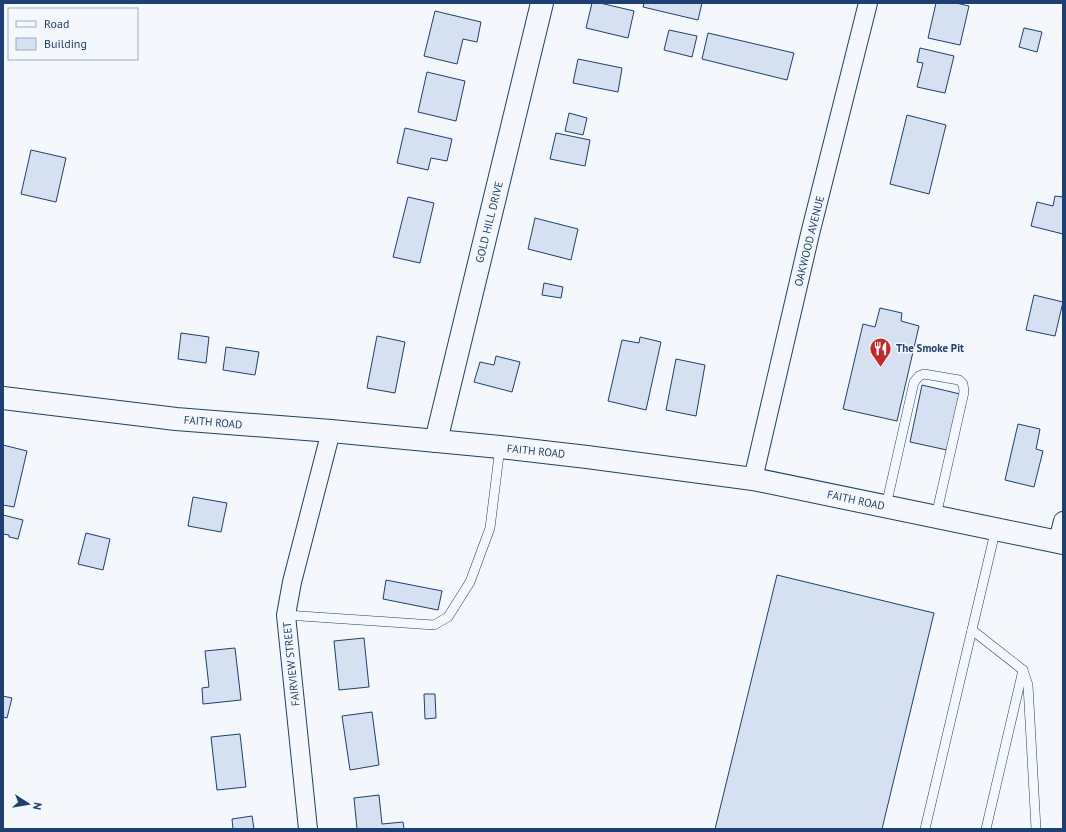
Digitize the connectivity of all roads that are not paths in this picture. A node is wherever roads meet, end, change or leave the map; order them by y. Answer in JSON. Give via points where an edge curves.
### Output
{"nodes":[{"id":1,"x":542,"y":3,"type":"edge"},
{"id":2,"x":868,"y":3,"type":"edge"},
{"id":3,"x":3,"y":398,"type":"edge"},
{"id":4,"x":331,"y":431,"type":"junction"},
{"id":5,"x":436,"y":441,"type":"junction"},
{"id":6,"x":500,"y":447,"type":"junction"},
{"id":7,"x":753,"y":479,"type":"junction"},
{"id":8,"x":886,"y":506,"type":"junction"},
{"id":9,"x":936,"y":516,"type":"junction"},
{"id":10,"x":996,"y":528,"type":"junction"},
{"id":11,"x":1061,"y":535,"type":"edge"},
{"id":12,"x":286,"y":615,"type":"junction"},
{"id":13,"x":972,"y":630,"type":"junction"},
{"id":14,"x":1023,"y":670,"type":"junction"},
{"id":15,"x":308,"y":829,"type":"edge"},
{"id":16,"x":925,"y":829,"type":"edge"},
{"id":17,"x":986,"y":829,"type":"edge"},
{"id":18,"x":1036,"y":829,"type":"edge"}],
"edges":[{"from":1,"to":5,"type":"main road","name":"GOLD HILL DRIVE"},
{"from":2,"to":7,"type":"street","name":"OAKWOOD AVENUE","via":[[810,234]]},
{"from":3,"to":4,"type":"main road","name":"FAITH ROAD","via":[[176,419]]},
{"from":4,"to":5,"type":"main road","name":"FAITH ROAD"},
{"from":4,"to":12,"type":"street","name":"FAIRVIEW STREET","via":[[292,582]]},
{"from":5,"to":6,"type":"main road","name":"FAITH ROAD"},
{"from":6,"to":7,"type":"main road","name":"FAITH ROAD"},
{"from":6,"to":12,"type":"lane","via":[[490,528],[470,582],[448,617],[434,625]]},
{"from":7,"to":8,"type":"main road","name":"FAITH ROAD"},
{"from":8,"to":9,"type":"main road","name":"FAITH ROAD"},
{"from":8,"to":9,"type":"lane","via":[[914,382],[924,374],[959,380],[963,384],[964,392]]},
{"from":9,"to":10,"type":"main road","name":"FAITH ROAD"},
{"from":10,"to":11,"type":"main road","name":"FAITH ROAD"},
{"from":10,"to":13,"type":"lane"},
{"from":12,"to":15,"type":"street","name":"FAIRVIEW STREET"},
{"from":13,"to":14,"type":"lane"},
{"from":13,"to":16,"type":"lane"},
{"from":14,"to":17,"type":"lane"},
{"from":14,"to":18,"type":"lane","via":[[1028,685]]}]}
